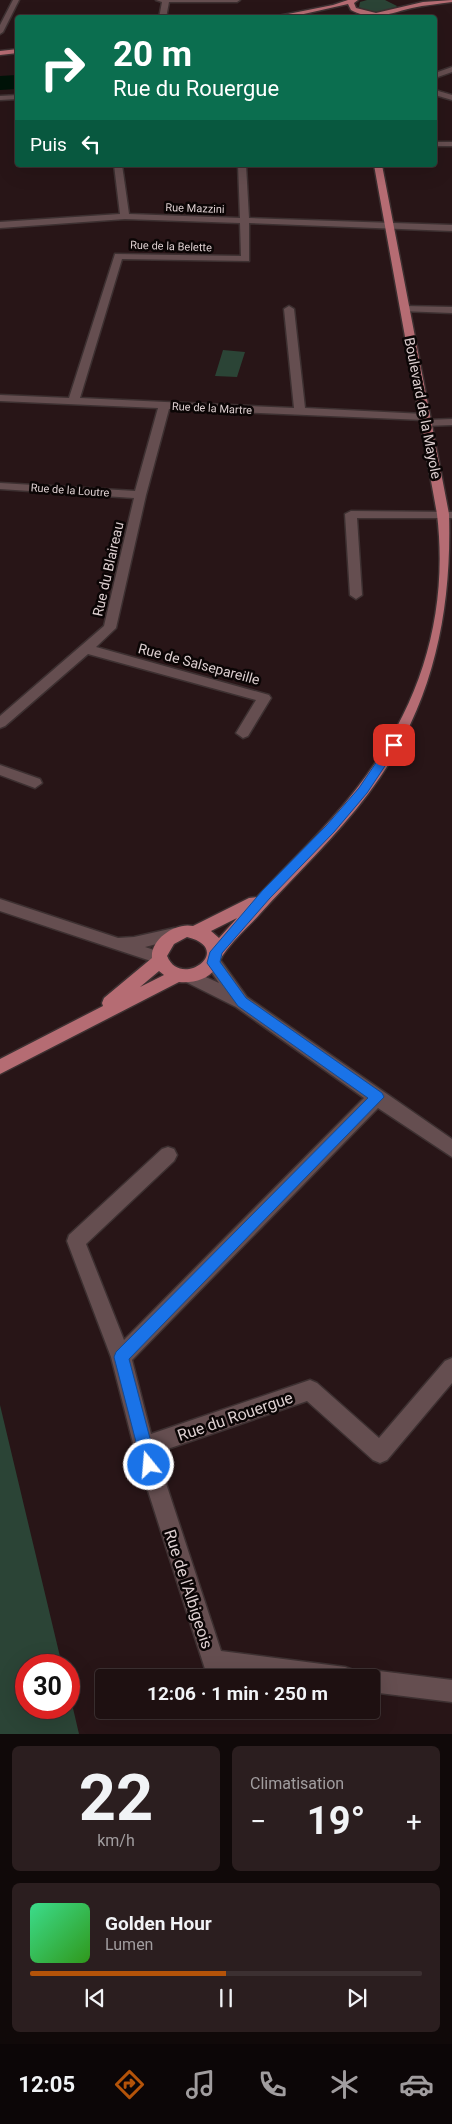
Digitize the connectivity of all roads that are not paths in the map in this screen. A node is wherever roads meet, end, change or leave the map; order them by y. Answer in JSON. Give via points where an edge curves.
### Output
{"nodes":[{"id":1,"x":16,"y":0,"type":"edge"},
{"id":2,"x":159,"y":0,"type":"edge"},
{"id":3,"x":166,"y":0,"type":"edge"},
{"id":4,"x":237,"y":0,"type":"edge"},
{"id":5,"x":452,"y":0,"type":"edge"},
{"id":6,"x":400,"y":1,"type":"edge"},
{"id":7,"x":353,"y":2,"type":"edge"},
{"id":8,"x":404,"y":8,"type":"junction"},
{"id":9,"x":358,"y":14,"type":"edge"},
{"id":10,"x":389,"y":14,"type":"junction"},
{"id":11,"x":163,"y":15,"type":"edge"},
{"id":12,"x":283,"y":15,"type":"edge"},
{"id":13,"x":291,"y":15,"type":"edge"},
{"id":14,"x":385,"y":15,"type":"edge"},
{"id":15,"x":0,"y":32,"type":"edge"},
{"id":16,"x":15,"y":51,"type":"edge"},
{"id":17,"x":0,"y":53,"type":"edge"},
{"id":18,"x":452,"y":69,"type":"edge"},
{"id":19,"x":437,"y":75,"type":"edge"},
{"id":20,"x":437,"y":93,"type":"edge"},
{"id":21,"x":15,"y":97,"type":"edge"},
{"id":22,"x":0,"y":98,"type":"edge"},
{"id":23,"x":452,"y":98,"type":"edge"},
{"id":24,"x":437,"y":144,"type":"edge"},
{"id":25,"x":452,"y":144,"type":"edge"},
{"id":26,"x":118,"y":167,"type":"edge"},
{"id":27,"x":242,"y":167,"type":"edge"},
{"id":28,"x":378,"y":167,"type":"edge"},
{"id":29,"x":124,"y":216,"type":"junction"},
{"id":30,"x":244,"y":221,"type":"junction"},
{"id":31,"x":0,"y":225,"type":"edge"},
{"id":32,"x":389,"y":226,"type":"junction"},
{"id":33,"x":452,"y":228,"type":"edge"},
{"id":34,"x":288,"y":310,"type":"dead end"},
{"id":35,"x":404,"y":310,"type":"junction"},
{"id":36,"x":452,"y":310,"type":"edge"},
{"id":37,"x":0,"y":398,"type":"edge"},
{"id":38,"x":74,"y":400,"type":"junction"},
{"id":39,"x":164,"y":406,"type":"junction"},
{"id":40,"x":300,"y":412,"type":"junction"},
{"id":41,"x":424,"y":420,"type":"junction"},
{"id":42,"x":452,"y":422,"type":"edge"},
{"id":43,"x":0,"y":486,"type":"edge"},
{"id":44,"x":140,"y":495,"type":"junction"},
{"id":45,"x":448,"y":514,"type":"edge"},
{"id":46,"x":356,"y":595,"type":"dead end"},
{"id":47,"x":86,"y":649,"type":"junction"},
{"id":48,"x":0,"y":723,"type":"edge"},
{"id":49,"x":243,"y":733,"type":"dead end"},
{"id":50,"x":0,"y":770,"type":"edge"},
{"id":51,"x":36,"y":783,"type":"dead end"},
{"id":52,"x":266,"y":895,"type":"junction"},
{"id":53,"x":0,"y":905,"type":"edge"},
{"id":54,"x":196,"y":932,"type":"junction"},
{"id":55,"x":174,"y":934,"type":"junction"},
{"id":56,"x":109,"y":943,"type":"junction"},
{"id":57,"x":215,"y":957,"type":"junction"},
{"id":58,"x":160,"y":959,"type":"junction"},
{"id":59,"x":184,"y":975,"type":"junction"},
{"id":60,"x":242,"y":1002,"type":"junction"},
{"id":61,"x":89,"y":1020,"type":"junction"},
{"id":62,"x":0,"y":1067,"type":"edge"},
{"id":63,"x":377,"y":1097,"type":"junction"},
{"id":64,"x":452,"y":1148,"type":"edge"},
{"id":65,"x":168,"y":1155,"type":"dead end"},
{"id":66,"x":121,"y":1357,"type":"junction"},
{"id":67,"x":452,"y":1368,"type":"edge"},
{"id":68,"x":144,"y":1447,"type":"junction"},
{"id":69,"x":275,"y":1669,"type":"edge"},
{"id":70,"x":380,"y":1682,"type":"edge"},
{"id":71,"x":452,"y":1691,"type":"edge"}],
"edges":[{"from":1,"to":15,"type":"street"},
{"from":2,"to":3,"type":"street"},
{"from":3,"to":4,"type":"street"},
{"from":3,"to":11,"type":"street"},
{"from":5,"to":8,"type":"main road"},
{"from":6,"to":8,"type":"main road"},
{"from":7,"to":9,"type":"main road","via":[[350,6]]},
{"from":7,"to":12,"type":"main road"},
{"from":8,"to":10,"type":"main road"},
{"from":9,"to":10,"type":"main road"},
{"from":9,"to":13,"type":"main road","via":[[337,10]]},
{"from":10,"to":14,"type":"main road"},
{"from":16,"to":17,"type":"main road"},
{"from":18,"to":19,"type":"street"},
{"from":20,"to":23,"type":"street"},
{"from":21,"to":22,"type":"street"},
{"from":24,"to":25,"type":"street"},
{"from":26,"to":29,"type":"street"},
{"from":27,"to":30,"type":"street"},
{"from":28,"to":32,"type":"main road","name":"Boulevard de la Mayole"},
{"from":29,"to":30,"type":"street","name":"Rue Mazzini"},
{"from":29,"to":31,"type":"street","name":"Rue Mazzini"},
{"from":30,"to":32,"type":"street","name":"Rue Mazzini"},
{"from":30,"to":38,"type":"street","name":"Rue de la Belette","via":[[246,259],[118,256]]},
{"from":32,"to":33,"type":"street","name":"Rue Mazzini"},
{"from":32,"to":35,"type":"main road","name":"Boulevard de la Mayole"},
{"from":34,"to":40,"type":"street"},
{"from":35,"to":36,"type":"street"},
{"from":35,"to":41,"type":"main road","name":"Boulevard de la Mayole"},
{"from":37,"to":38,"type":"street","name":"Rue de la Martre"},
{"from":38,"to":39,"type":"street","name":"Rue de la Martre"},
{"from":39,"to":40,"type":"street","name":"Rue de la Martre"},
{"from":39,"to":44,"type":"street","name":"Rue du Blaireau"},
{"from":40,"to":41,"type":"street","name":"Rue de la Martre"},
{"from":41,"to":42,"type":"street","name":"Rue de la Martre"},
{"from":41,"to":45,"type":"main road","name":"Boulevard de la Mayole"},
{"from":43,"to":44,"type":"street","name":"Rue de la Loutre"},
{"from":44,"to":47,"type":"street","name":"Rue du Blaireau","via":[[110,628]]},
{"from":45,"to":46,"type":"street","via":[[351,514]]},
{"from":45,"to":52,"type":"main road","name":"Boulevard de la Mayole","via":[[446,590],[434,649],[415,702],[394,745],[363,790],[319,842]]},
{"from":47,"to":48,"type":"street","name":"Rue du Blaireau"},
{"from":47,"to":49,"type":"street","name":"Rue de Salsepareille","via":[[264,698]]},
{"from":50,"to":51,"type":"street"},
{"from":52,"to":54,"type":"main road","name":"Boulevard de la Mayole"},
{"from":52,"to":57,"type":"main road","name":"Boulevard de la Mayole"},
{"from":53,"to":56,"type":"street"},
{"from":54,"to":55,"type":"main road"},
{"from":54,"to":57,"type":"main road","via":[[213,943]]},
{"from":55,"to":56,"type":"street","via":[[134,943]]},
{"from":55,"to":58,"type":"main road","via":[[163,943]]},
{"from":56,"to":58,"type":"street"},
{"from":57,"to":59,"type":"main road","via":[[203,972]]},
{"from":57,"to":60,"type":"street"},
{"from":58,"to":59,"type":"main road","via":[[166,968]]},
{"from":58,"to":61,"type":"main road"},
{"from":59,"to":60,"type":"street"},
{"from":59,"to":61,"type":"main road"},
{"from":60,"to":63,"type":"street"},
{"from":61,"to":62,"type":"main road"},
{"from":63,"to":64,"type":"street"},
{"from":63,"to":66,"type":"street"},
{"from":65,"to":66,"type":"street","via":[[76,1241]]},
{"from":66,"to":68,"type":"street"},
{"from":67,"to":68,"type":"street","name":"Rue du Rouergue","via":[[380,1453],[310,1390]]},
{"from":68,"to":69,"type":"street","name":"Rue de l'Albigeois","via":[[213,1661]]},
{"from":70,"to":71,"type":"street"}]}
